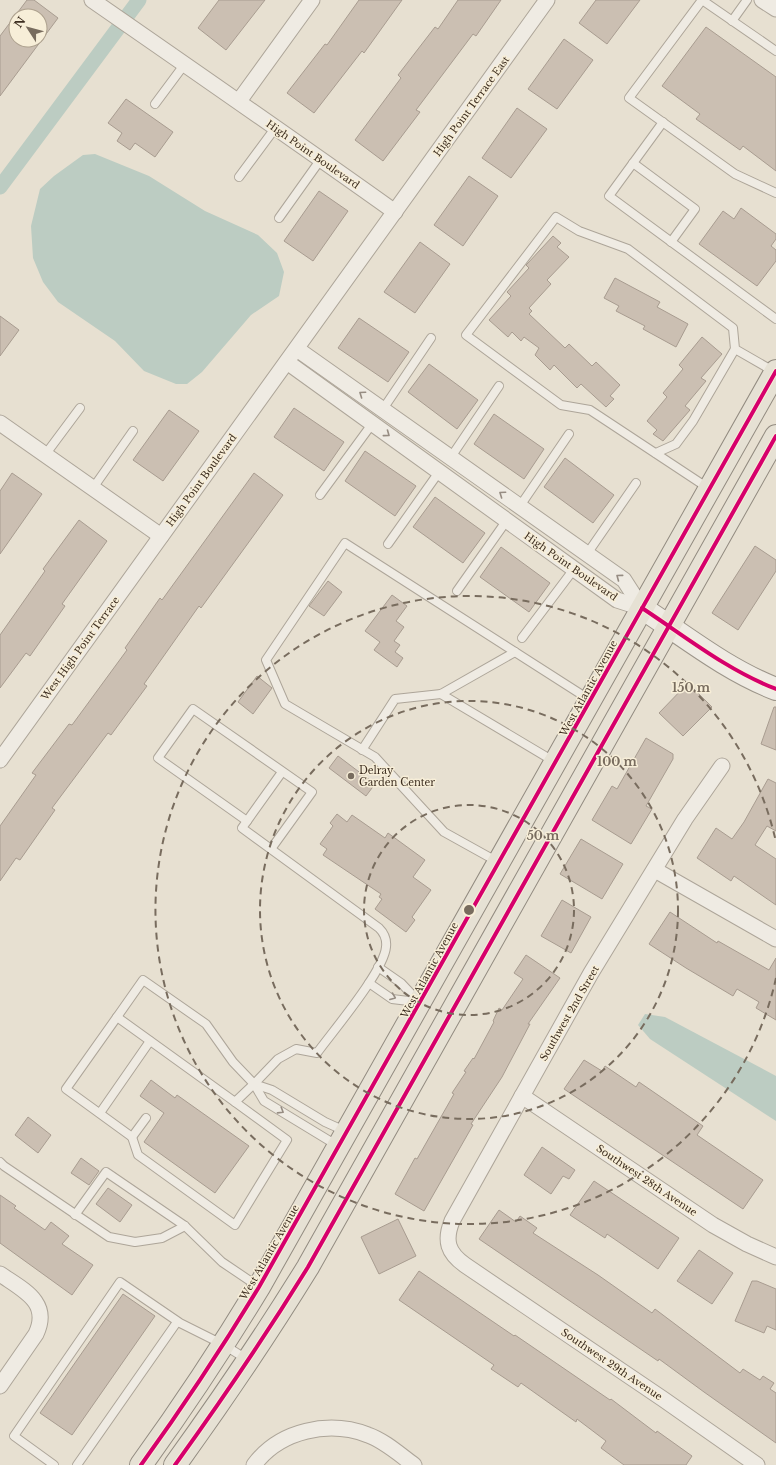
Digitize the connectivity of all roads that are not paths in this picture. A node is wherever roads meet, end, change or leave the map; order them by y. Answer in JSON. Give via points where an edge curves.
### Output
{"nodes":[{"id":1,"x":92,"y":0,"type":"edge"},
{"id":2,"x":312,"y":0,"type":"edge"},
{"id":3,"x":547,"y":0,"type":"edge"},
{"id":4,"x":747,"y":0,"type":"edge"},
{"id":5,"x":762,"y":0,"type":"edge"},
{"id":6,"x":776,"y":9,"type":"edge"},
{"id":7,"x":732,"y":20,"type":"junction"},
{"id":8,"x":776,"y":51,"type":"edge"},
{"id":9,"x":184,"y":65,"type":"junction"},
{"id":10,"x":239,"y":101,"type":"junction"},
{"id":11,"x":155,"y":104,"type":"dead end"},
{"id":12,"x":662,"y":122,"type":"junction"},
{"id":13,"x":276,"y":127,"type":"junction"},
{"id":14,"x":321,"y":159,"type":"junction"},
{"id":15,"x":633,"y":163,"type":"junction"},
{"id":16,"x":239,"y":177,"type":"dead end"},
{"id":17,"x":776,"y":192,"type":"edge"},
{"id":18,"x":395,"y":212,"type":"junction"},
{"id":19,"x":279,"y":218,"type":"dead end"},
{"id":20,"x":671,"y":242,"type":"junction"},
{"id":21,"x":776,"y":320,"type":"edge"},
{"id":22,"x":431,"y":338,"type":"dead end"},
{"id":23,"x":297,"y":349,"type":"junction"},
{"id":24,"x":735,"y":349,"type":"junction"},
{"id":25,"x":287,"y":362,"type":"junction"},
{"id":26,"x":776,"y":371,"type":"edge"},
{"id":27,"x":499,"y":386,"type":"dead end"},
{"id":28,"x":80,"y":408,"type":"dead end"},
{"id":29,"x":383,"y":409,"type":"junction"},
{"id":30,"x":372,"y":424,"type":"junction"},
{"id":31,"x":1,"y":426,"type":"edge"},
{"id":32,"x":133,"y":431,"type":"dead end"},
{"id":33,"x":569,"y":434,"type":"dead end"},
{"id":34,"x":776,"y":436,"type":"edge"},
{"id":35,"x":656,"y":453,"type":"junction"},
{"id":36,"x":45,"y":454,"type":"junction"},
{"id":37,"x":451,"y":457,"type":"junction"},
{"id":38,"x":439,"y":472,"type":"junction"},
{"id":39,"x":636,"y":483,"type":"dead end"},
{"id":40,"x":93,"y":488,"type":"junction"},
{"id":41,"x":709,"y":489,"type":"junction"},
{"id":42,"x":320,"y":495,"type":"dead end"},
{"id":43,"x":520,"y":506,"type":"junction"},
{"id":44,"x":507,"y":520,"type":"junction"},
{"id":45,"x":160,"y":536,"type":"junction"},
{"id":46,"x":388,"y":544,"type":"dead end"},
{"id":47,"x":587,"y":554,"type":"junction"},
{"id":48,"x":574,"y":569,"type":"junction"},
{"id":49,"x":457,"y":591,"type":"dead end"},
{"id":50,"x":642,"y":608,"type":"junction"},
{"id":51,"x":669,"y":626,"type":"junction"},
{"id":52,"x":522,"y":638,"type":"dead end"},
{"id":53,"x":515,"y":652,"type":"junction"},
{"id":54,"x":776,"y":689,"type":"edge"},
{"id":55,"x":441,"y":694,"type":"junction"},
{"id":56,"x":590,"y":700,"type":"junction"},
{"id":57,"x":362,"y":750,"type":"junction"},
{"id":58,"x":0,"y":760,"type":"edge"},
{"id":59,"x":555,"y":763,"type":"junction"},
{"id":60,"x":722,"y":766,"type":"dead end"},
{"id":61,"x":282,"y":772,"type":"junction"},
{"id":62,"x":247,"y":821,"type":"junction"},
{"id":63,"x":271,"y":849,"type":"junction"},
{"id":64,"x":499,"y":862,"type":"junction"},
{"id":65,"x":654,"y":870,"type":"junction"},
{"id":66,"x":776,"y":938,"type":"edge"},
{"id":67,"x":378,"y":967,"type":"junction"},
{"id":68,"x":369,"y":983,"type":"junction"},
{"id":69,"x":420,"y":1003,"type":"junction"},
{"id":70,"x":117,"y":1017,"type":"junction"},
{"id":71,"x":447,"y":1019,"type":"junction"},
{"id":72,"x":150,"y":1041,"type":"junction"},
{"id":73,"x":254,"y":1084,"type":"junction"},
{"id":74,"x":522,"y":1096,"type":"junction"},
{"id":75,"x":235,"y":1102,"type":"junction"},
{"id":76,"x":100,"y":1113,"type":"junction"},
{"id":77,"x":146,"y":1118,"type":"dead end"},
{"id":78,"x":132,"y":1137,"type":"junction"},
{"id":79,"x":343,"y":1139,"type":"junction"},
{"id":80,"x":0,"y":1162,"type":"edge"},
{"id":81,"x":75,"y":1215,"type":"junction"},
{"id":82,"x":185,"y":1226,"type":"junction"},
{"id":83,"x":776,"y":1257,"type":"edge"},
{"id":84,"x":465,"y":1265,"type":"joint"},
{"id":85,"x":0,"y":1274,"type":"edge"},
{"id":86,"x":259,"y":1287,"type":"junction"},
{"id":87,"x":177,"y":1322,"type":"junction"},
{"id":88,"x":224,"y":1345,"type":"junction"},
{"id":89,"x":249,"y":1361,"type":"junction"},
{"id":90,"x":0,"y":1386,"type":"edge"},
{"id":91,"x":54,"y":1465,"type":"edge"},
{"id":92,"x":76,"y":1465,"type":"edge"},
{"id":93,"x":141,"y":1465,"type":"edge"},
{"id":94,"x":175,"y":1465,"type":"edge"},
{"id":95,"x":254,"y":1465,"type":"edge"},
{"id":96,"x":414,"y":1465,"type":"edge"},
{"id":97,"x":757,"y":1465,"type":"edge"}],
"edges":[{"from":1,"to":9,"type":"street","name":"High Point Boulevard"},
{"from":2,"to":10,"type":"street"},
{"from":3,"to":18,"type":"street","name":"High Point Terrace East"},
{"from":4,"to":7,"type":"lane"},
{"from":5,"to":6,"type":"street"},
{"from":7,"to":8,"type":"lane"},
{"from":7,"to":12,"type":"lane","via":[[702,0],[630,98]]},
{"from":9,"to":10,"type":"street","name":"High Point Boulevard"},
{"from":9,"to":11,"type":"lane"},
{"from":10,"to":13,"type":"street","name":"High Point Boulevard"},
{"from":12,"to":15,"type":"lane"},
{"from":12,"to":17,"type":"lane","via":[[734,174]]},
{"from":13,"to":14,"type":"street","name":"High Point Boulevard"},
{"from":13,"to":16,"type":"lane"},
{"from":14,"to":18,"type":"street","name":"High Point Boulevard"},
{"from":14,"to":19,"type":"lane"},
{"from":15,"to":20,"type":"lane","via":[[695,209]]},
{"from":15,"to":20,"type":"lane","via":[[609,196]]},
{"from":18,"to":23,"type":"street","name":"High Point Boulevard"},
{"from":20,"to":21,"type":"lane"},
{"from":22,"to":29,"type":"lane"},
{"from":23,"to":25,"type":"street","name":"High Point Boulevard"},
{"from":29,"to":23,"type":"street","name":"High Point Boulevard","one_way":true},
{"from":24,"to":26,"type":"lane"},
{"from":24,"to":35,"type":"lane","via":[[693,421],[676,444]]},
{"from":24,"to":35,"type":"lane","via":[[733,328],[628,249],[579,231],[556,217],[466,335],[561,405],[590,410]]},
{"from":25,"to":30,"type":"street","name":"High Point Boulevard"},
{"from":25,"to":45,"type":"street","name":"High Point Boulevard"},
{"from":26,"to":41,"type":"main road","name":"West Atlantic Avenue"},
{"from":27,"to":37,"type":"lane"},
{"from":28,"to":36,"type":"lane"},
{"from":29,"to":37,"type":"street","name":"High Point Boulevard"},
{"from":30,"to":38,"type":"street","name":"High Point Boulevard","one_way":true},
{"from":30,"to":42,"type":"lane"},
{"from":31,"to":36,"type":"street","name":"High Point Boulevard"},
{"from":32,"to":40,"type":"lane"},
{"from":33,"to":43,"type":"lane"},
{"from":34,"to":51,"type":"main road"},
{"from":35,"to":41,"type":"lane"},
{"from":36,"to":40,"type":"street","name":"High Point Boulevard"},
{"from":43,"to":37,"type":"street","name":"High Point Boulevard","one_way":true},
{"from":38,"to":44,"type":"street","name":"High Point Boulevard"},
{"from":38,"to":46,"type":"lane"},
{"from":39,"to":47,"type":"lane"},
{"from":40,"to":45,"type":"street","name":"High Point Boulevard"},
{"from":41,"to":50,"type":"main road","name":"West Atlantic Avenue"},
{"from":43,"to":47,"type":"street","name":"High Point Boulevard"},
{"from":44,"to":48,"type":"street","name":"High Point Boulevard"},
{"from":44,"to":49,"type":"lane"},
{"from":45,"to":58,"type":"street","name":"West High Point Terrace"},
{"from":50,"to":47,"type":"street","name":"High Point Boulevard","one_way":true,"via":[[624,580]]},
{"from":48,"to":50,"type":"street","name":"High Point Boulevard","via":[[617,600]]},
{"from":48,"to":52,"type":"lane"},
{"from":50,"to":51,"type":"street"},
{"from":50,"to":56,"type":"main road","name":"West Atlantic Avenue"},
{"from":51,"to":54,"type":"street","via":[[726,666]]},
{"from":51,"to":71,"type":"main road"},
{"from":53,"to":55,"type":"lane"},
{"from":53,"to":56,"type":"lane"},
{"from":53,"to":57,"type":"lane","via":[[345,543],[266,660],[285,704]]},
{"from":55,"to":57,"type":"lane","via":[[395,699]]},
{"from":55,"to":59,"type":"lane"},
{"from":56,"to":59,"type":"main road","name":"West Atlantic Avenue"},
{"from":57,"to":64,"type":"lane","via":[[375,757],[444,832]]},
{"from":59,"to":64,"type":"main road","name":"West Atlantic Avenue"},
{"from":60,"to":65,"type":"street","name":"Southwest 2nd Street"},
{"from":61,"to":62,"type":"lane"},
{"from":61,"to":62,"type":"lane","via":[[193,709],[158,758]]},
{"from":61,"to":63,"type":"lane","via":[[312,792]]},
{"from":62,"to":63,"type":"lane","via":[[242,828]]},
{"from":63,"to":67,"type":"lane","via":[[379,928],[384,934],[386,948]]},
{"from":64,"to":69,"type":"main road","name":"West Atlantic Avenue"},
{"from":65,"to":66,"type":"street"},
{"from":65,"to":74,"type":"street","name":"Southwest 2nd Street","via":[[591,973]]},
{"from":67,"to":68,"type":"lane"},
{"from":67,"to":69,"type":"lane","via":[[401,983]]},
{"from":68,"to":69,"type":"lane","one_way":true,"via":[[392,999]]},
{"from":68,"to":73,"type":"lane","via":[[317,1053],[296,1049],[278,1059]]},
{"from":69,"to":71,"type":"main road"},
{"from":69,"to":79,"type":"main road","name":"West Atlantic Avenue"},
{"from":70,"to":72,"type":"lane"},
{"from":70,"to":73,"type":"lane","via":[[143,980],[206,1024],[233,1062]]},
{"from":70,"to":76,"type":"lane","via":[[66,1089]]},
{"from":71,"to":89,"type":"main road","via":[[308,1267]]},
{"from":72,"to":75,"type":"lane"},
{"from":72,"to":76,"type":"lane"},
{"from":73,"to":75,"type":"lane"},
{"from":73,"to":79,"type":"lane","via":[[272,1090],[325,1122]]},
{"from":73,"to":79,"type":"lane","one_way":true,"via":[[264,1101]]},
{"from":74,"to":83,"type":"street","name":"Southwest 28th Avenue","via":[[713,1225]]},
{"from":74,"to":84,"type":"street","name":"Southwest 2nd Street","via":[[448,1231],[451,1251],[456,1259]]},
{"from":75,"to":78,"type":"lane","via":[[287,1140],[234,1224],[138,1155]]},
{"from":76,"to":78,"type":"lane"},
{"from":77,"to":78,"type":"lane"},
{"from":79,"to":86,"type":"main road","name":"West Atlantic Avenue"},
{"from":80,"to":81,"type":"lane"},
{"from":81,"to":82,"type":"lane","via":[[108,1237],[135,1242],[162,1238]]},
{"from":81,"to":82,"type":"lane","via":[[106,1172]]},
{"from":82,"to":86,"type":"lane","via":[[222,1262]]},
{"from":84,"to":97,"type":"street","name":"Southwest 29th Avenue"},
{"from":85,"to":90,"type":"street","via":[[33,1298],[39,1306],[41,1316],[36,1334]]},
{"from":86,"to":88,"type":"main road","name":"West Atlantic Avenue"},
{"from":87,"to":88,"type":"lane"},
{"from":87,"to":91,"type":"lane","via":[[120,1282],[14,1436]]},
{"from":87,"to":92,"type":"lane"},
{"from":88,"to":89,"type":"lane"},
{"from":88,"to":93,"type":"main road","name":"West Atlantic Avenue"},
{"from":89,"to":94,"type":"main road"},
{"from":95,"to":96,"type":"street","via":[[287,1438],[314,1429],[331,1428],[348,1429],[369,1435]]}]}
